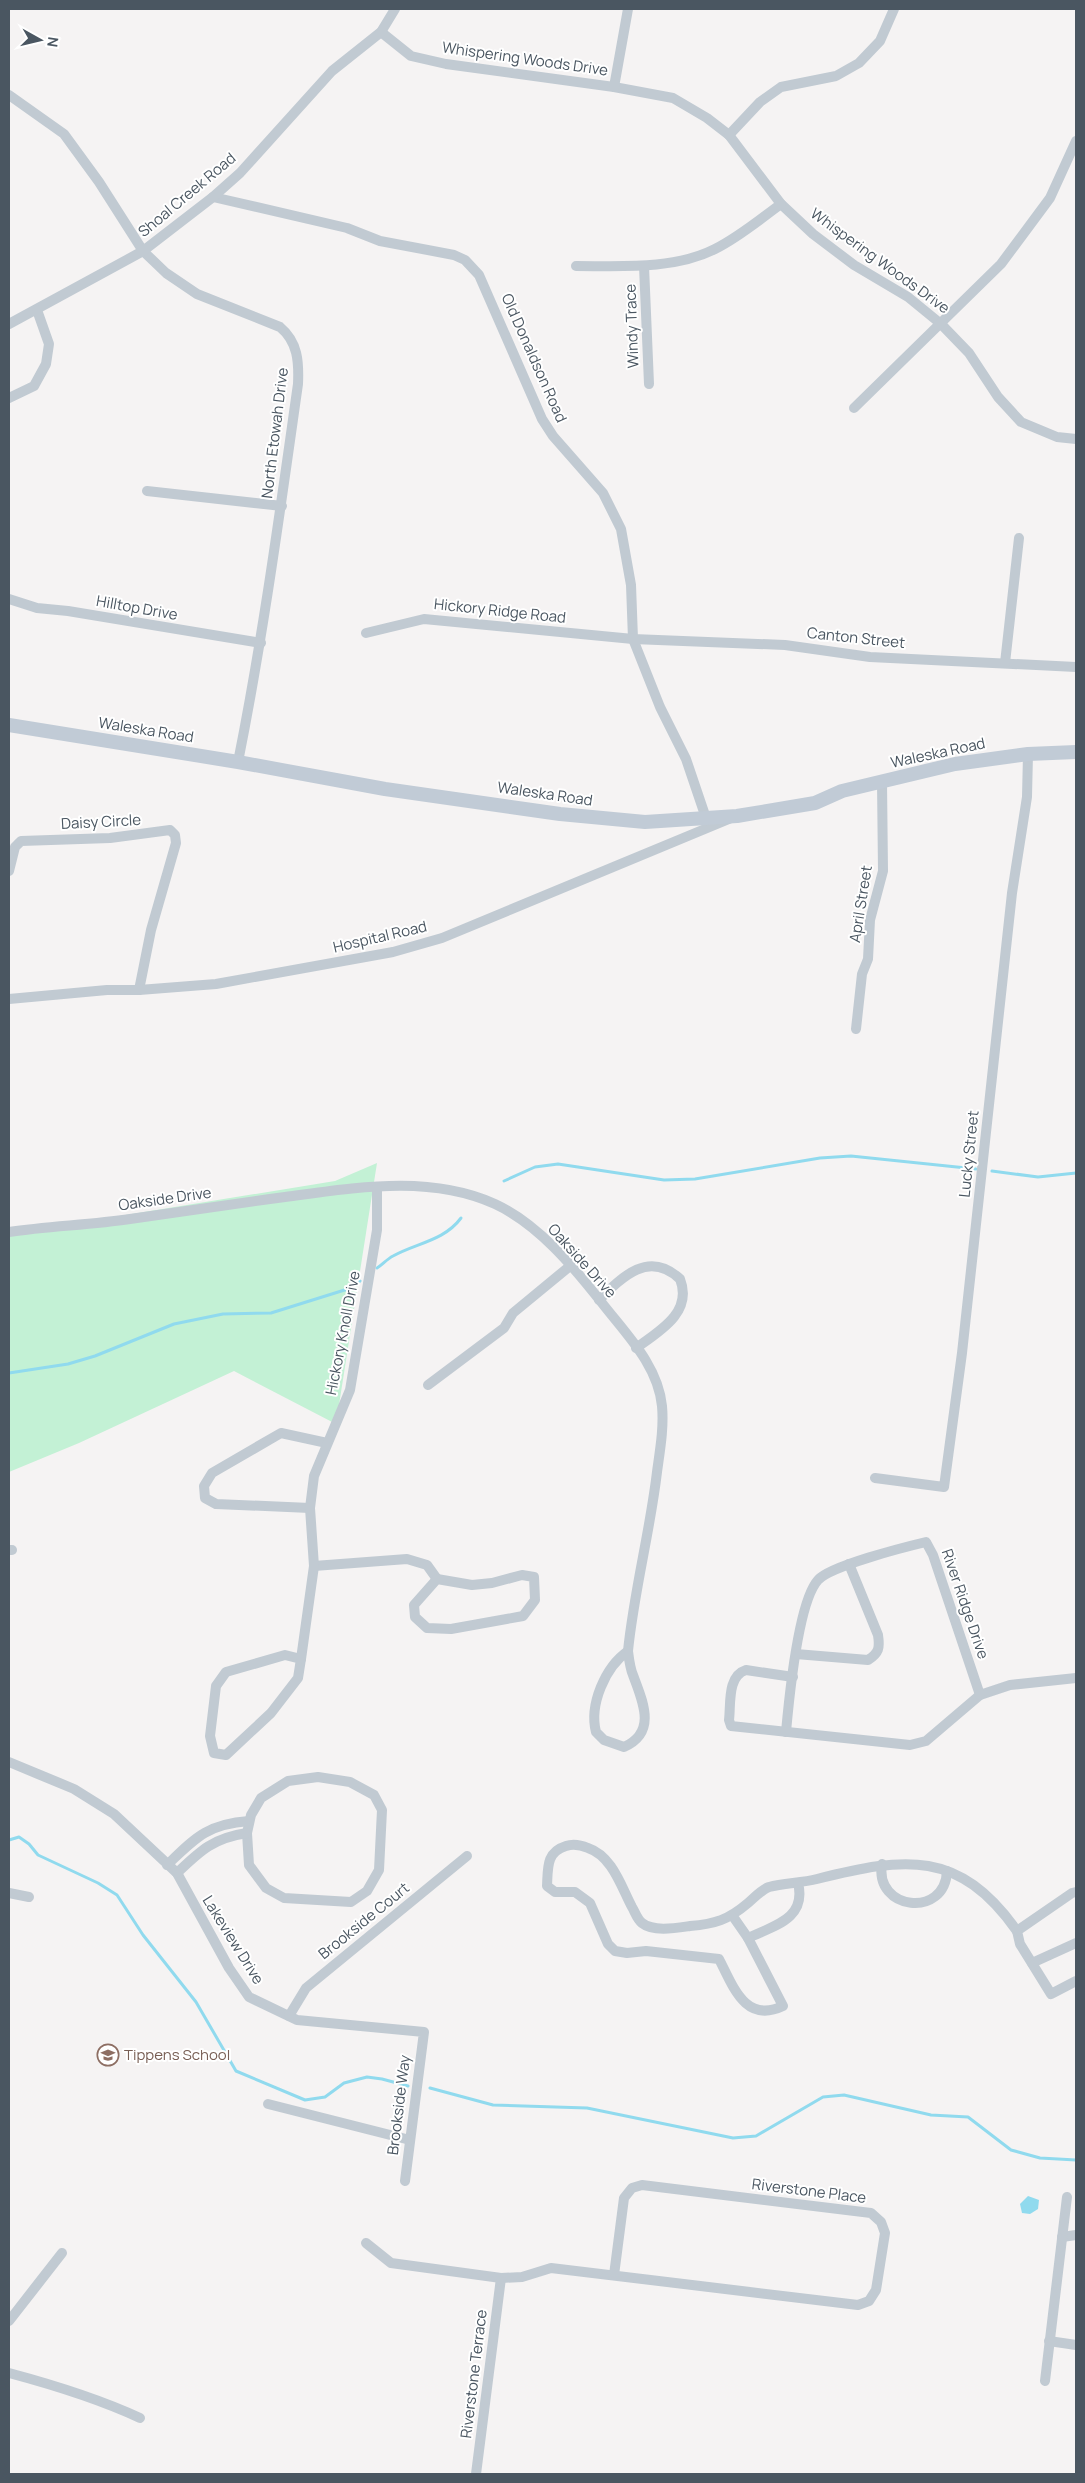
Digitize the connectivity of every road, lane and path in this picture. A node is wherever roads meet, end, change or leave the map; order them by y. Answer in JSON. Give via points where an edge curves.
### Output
{"nodes":[{"id":1,"x":395,"y":9,"type":"edge"},
{"id":2,"x":628,"y":9,"type":"edge"},
{"id":3,"x":894,"y":9,"type":"edge"},
{"id":4,"x":381,"y":32,"type":"junction"},
{"id":5,"x":614,"y":87,"type":"junction"},
{"id":6,"x":9,"y":96,"type":"edge"},
{"id":7,"x":729,"y":135,"type":"junction"},
{"id":8,"x":1076,"y":141,"type":"edge"},
{"id":9,"x":213,"y":197,"type":"junction"},
{"id":10,"x":780,"y":204,"type":"junction"},
{"id":11,"x":143,"y":251,"type":"junction"},
{"id":12,"x":576,"y":266,"type":"dead end"},
{"id":13,"x":644,"y":266,"type":"junction"},
{"id":14,"x":37,"y":310,"type":"junction"},
{"id":15,"x":9,"y":324,"type":"edge"},
{"id":16,"x":942,"y":324,"type":"junction"},
{"id":17,"x":649,"y":384,"type":"dead end"},
{"id":18,"x":9,"y":398,"type":"edge"},
{"id":19,"x":854,"y":408,"type":"dead end"},
{"id":20,"x":1076,"y":439,"type":"edge"},
{"id":21,"x":147,"y":491,"type":"dead end"},
{"id":22,"x":282,"y":506,"type":"junction"},
{"id":23,"x":1020,"y":538,"type":"dead end"},
{"id":24,"x":9,"y":599,"type":"edge"},
{"id":25,"x":366,"y":633,"type":"dead end"},
{"id":26,"x":633,"y":639,"type":"junction"},
{"id":27,"x":261,"y":643,"type":"junction"},
{"id":28,"x":1005,"y":663,"type":"junction"},
{"id":29,"x":1076,"y":667,"type":"edge"},
{"id":30,"x":9,"y":725,"type":"edge"},
{"id":31,"x":1076,"y":752,"type":"edge"},
{"id":32,"x":1028,"y":754,"type":"junction"},
{"id":33,"x":238,"y":762,"type":"junction"},
{"id":34,"x":882,"y":782,"type":"junction"},
{"id":35,"x":737,"y":816,"type":"junction"},
{"id":36,"x":706,"y":818,"type":"junction"},
{"id":37,"x":9,"y":872,"type":"edge"},
{"id":38,"x":139,"y":990,"type":"junction"},
{"id":39,"x":9,"y":998,"type":"edge"},
{"id":40,"x":856,"y":1029,"type":"dead end"},
{"id":41,"x":377,"y":1187,"type":"junction"},
{"id":42,"x":9,"y":1232,"type":"edge"},
{"id":43,"x":570,"y":1266,"type":"junction"},
{"id":44,"x":599,"y":1300,"type":"junction"},
{"id":45,"x":636,"y":1348,"type":"junction"},
{"id":46,"x":428,"y":1385,"type":"dead end"},
{"id":47,"x":327,"y":1443,"type":"junction"},
{"id":48,"x":875,"y":1478,"type":"dead end"},
{"id":49,"x":310,"y":1508,"type":"junction"},
{"id":50,"x":849,"y":1564,"type":"junction"},
{"id":51,"x":314,"y":1566,"type":"junction"},
{"id":52,"x":437,"y":1579,"type":"junction"},
{"id":53,"x":628,"y":1652,"type":"junction"},
{"id":54,"x":796,"y":1654,"type":"junction"},
{"id":55,"x":301,"y":1659,"type":"junction"},
{"id":56,"x":793,"y":1677,"type":"junction"},
{"id":57,"x":1076,"y":1678,"type":"edge"},
{"id":58,"x":980,"y":1695,"type":"junction"},
{"id":59,"x":786,"y":1732,"type":"junction"},
{"id":60,"x":9,"y":1762,"type":"edge"},
{"id":61,"x":250,"y":1821,"type":"junction"},
{"id":62,"x":246,"y":1833,"type":"junction"},
{"id":63,"x":467,"y":1856,"type":"dead end"},
{"id":64,"x":882,"y":1864,"type":"junction"},
{"id":65,"x":167,"y":1865,"type":"junction"},
{"id":66,"x":947,"y":1871,"type":"junction"},
{"id":67,"x":177,"y":1873,"type":"junction"},
{"id":68,"x":798,"y":1883,"type":"junction"},
{"id":69,"x":1076,"y":1892,"type":"edge"},
{"id":70,"x":9,"y":1893,"type":"edge"},
{"id":71,"x":28,"y":1897,"type":"dead end"},
{"id":72,"x":732,"y":1915,"type":"junction"},
{"id":73,"x":1017,"y":1931,"type":"junction"},
{"id":74,"x":748,"y":1938,"type":"junction"},
{"id":75,"x":1076,"y":1943,"type":"edge"},
{"id":76,"x":1032,"y":1963,"type":"junction"},
{"id":77,"x":1076,"y":1980,"type":"edge"},
{"id":78,"x":289,"y":2016,"type":"junction"},
{"id":79,"x":424,"y":2032,"type":"joint"},
{"id":80,"x":268,"y":2104,"type":"dead end"},
{"id":81,"x":410,"y":2140,"type":"junction"},
{"id":82,"x":404,"y":2181,"type":"dead end"},
{"id":83,"x":1067,"y":2197,"type":"dead end"},
{"id":84,"x":1076,"y":2235,"type":"edge"},
{"id":85,"x":1062,"y":2237,"type":"junction"},
{"id":86,"x":366,"y":2244,"type":"dead end"},
{"id":87,"x":62,"y":2253,"type":"dead end"},
{"id":88,"x":614,"y":2275,"type":"junction"},
{"id":89,"x":501,"y":2278,"type":"junction"},
{"id":90,"x":9,"y":2321,"type":"edge"},
{"id":91,"x":1049,"y":2341,"type":"junction"},
{"id":92,"x":1076,"y":2345,"type":"edge"},
{"id":93,"x":9,"y":2373,"type":"edge"},
{"id":94,"x":1045,"y":2381,"type":"dead end"},
{"id":95,"x":140,"y":2418,"type":"dead end"},
{"id":96,"x":476,"y":2474,"type":"edge"}],
"edges":[{"from":1,"to":4,"type":"street","name":"Shoal Creek Road"},
{"from":2,"to":5,"type":"street"},
{"from":3,"to":7,"type":"street","via":[[880,41],[859,63],[836,76],[781,87],[760,102]]},
{"from":4,"to":5,"type":"street","name":"Whispering Woods Drive","via":[[411,56],[446,64]]},
{"from":4,"to":9,"type":"street","name":"Shoal Creek Road","via":[[332,71],[240,173]]},
{"from":5,"to":7,"type":"street","name":"Whispering Woods Drive","via":[[673,98]]},
{"from":6,"to":11,"type":"street","name":"North Etowah Drive","via":[[64,134],[100,182]]},
{"from":7,"to":10,"type":"street","name":"Whispering Woods Drive"},
{"from":8,"to":16,"type":"street","via":[[1045,205],[1001,264]]},
{"from":9,"to":11,"type":"street","name":"Shoal Creek Road"},
{"from":9,"to":26,"type":"street","name":"Old Donaldson Road","via":[[347,228],[380,241],[454,255],[472,266],[493,303],[542,419],[603,493],[618,520],[630,577]]},
{"from":10,"to":13,"type":"street","via":[[742,234],[713,250]]},
{"from":10,"to":16,"type":"street","name":"Whispering Woods Drive","via":[[854,265],[908,297]]},
{"from":11,"to":14,"type":"street","name":"Shoal Creek Road"},
{"from":11,"to":22,"type":"street","name":"North Etowah Drive","via":[[182,285],[280,327],[292,342],[297,352],[299,375]]},
{"from":12,"to":13,"type":"street"},
{"from":13,"to":17,"type":"street","name":"Windy Trace"},
{"from":14,"to":15,"type":"street","name":"Shoal Creek Road"},
{"from":14,"to":18,"type":"street","via":[[49,344],[46,364],[34,386]]},
{"from":16,"to":19,"type":"street"},
{"from":16,"to":20,"type":"street","name":"Whispering Woods Drive","via":[[969,353],[998,397],[1022,422],[1057,437]]},
{"from":21,"to":22,"type":"street"},
{"from":22,"to":27,"type":"street","name":"North Etowah Drive"},
{"from":23,"to":28,"type":"street"},
{"from":24,"to":27,"type":"street","name":"Hilltop Drive","via":[[37,608]]},
{"from":25,"to":26,"type":"street","name":"Hickory Ridge Road","via":[[424,619]]},
{"from":26,"to":28,"type":"street","name":"Canton Street","via":[[784,645],[870,657]]},
{"from":26,"to":36,"type":"street","name":"Old Donaldson Road","via":[[660,707],[686,759]]},
{"from":27,"to":33,"type":"street","name":"North Etowah Drive"},
{"from":28,"to":29,"type":"street","name":"Canton Street"},
{"from":30,"to":33,"type":"main road","name":"Waleska Road"},
{"from":31,"to":32,"type":"main road","name":"Waleska Road"},
{"from":32,"to":34,"type":"main road","name":"Waleska Road","via":[[955,764]]},
{"from":32,"to":48,"type":"street","name":"Lucky Street","via":[[1027,797],[1012,893],[944,1487]]},
{"from":33,"to":36,"type":"main road","name":"Waleska Road","via":[[385,789],[560,814],[645,822]]},
{"from":34,"to":35,"type":"main road","name":"Waleska Road","via":[[842,790],[815,803]]},
{"from":34,"to":40,"type":"street","name":"April Street","via":[[883,871],[870,920],[868,959],[862,974]]},
{"from":35,"to":36,"type":"main road","name":"Waleska Road"},
{"from":35,"to":38,"type":"street","name":"Hospital Road","via":[[442,938],[393,952],[216,984]]},
{"from":37,"to":38,"type":"street","name":"Daisy Circle","via":[[15,846],[20,841],[118,837],[170,830],[176,843],[151,930]]},
{"from":38,"to":39,"type":"street","name":"Hospital Road"},
{"from":41,"to":42,"type":"street","name":"Oakside Drive"},
{"from":41,"to":43,"type":"street","name":"Oakside Drive","via":[[434,1186],[492,1203],[509,1211],[540,1234]]},
{"from":41,"to":47,"type":"street","name":"Hickory Knoll Drive","via":[[377,1230],[350,1390]]},
{"from":43,"to":44,"type":"street","name":"Oakside Drive"},
{"from":43,"to":46,"type":"street","via":[[513,1314],[504,1328]]},
{"from":44,"to":45,"type":"street","name":"Oakside Drive"},
{"from":44,"to":45,"type":"street","via":[[630,1273],[642,1267],[664,1267],[680,1279],[684,1299],[680,1308],[673,1318]]},
{"from":45,"to":53,"type":"street","name":"Oakside Drive","via":[[659,1386],[663,1426]]},
{"from":47,"to":49,"type":"street","name":"Hickory Knoll Drive","via":[[316,1469]]},
{"from":47,"to":49,"type":"street","via":[[282,1433],[212,1473],[204,1486],[205,1498],[216,1504]]},
{"from":49,"to":51,"type":"street","name":"Hickory Knoll Drive"},
{"from":50,"to":54,"type":"street","name":"River Ridge Drive","via":[[818,1579],[804,1608]]},
{"from":50,"to":54,"type":"street","via":[[878,1635],[880,1646],[877,1655],[868,1660]]},
{"from":50,"to":58,"type":"street","name":"River Ridge Drive","via":[[926,1542],[933,1554]]},
{"from":51,"to":52,"type":"street","via":[[407,1559],[427,1565]]},
{"from":51,"to":55,"type":"street","name":"Hickory Knoll Drive"},
{"from":52,"to":52,"type":"street","via":[[414,1605],[415,1617],[427,1628],[451,1629],[523,1616],[535,1600],[534,1577],[522,1575],[492,1583],[472,1584]]},
{"from":53,"to":53,"type":"street","name":"Oakside Drive","via":[[617,1659],[602,1685],[594,1711],[596,1732],[604,1740],[624,1748],[631,1745],[645,1724],[642,1697]]},
{"from":54,"to":56,"type":"street","name":"River Ridge Drive"},
{"from":55,"to":55,"type":"street","name":"Hickory Knoll Drive","via":[[298,1678],[271,1713],[226,1755],[214,1754],[210,1736],[216,1686],[226,1672],[285,1655]]},
{"from":56,"to":59,"type":"street","name":"River Ridge Drive"},
{"from":56,"to":59,"type":"street","via":[[746,1670],[734,1678],[731,1726]]},
{"from":57,"to":58,"type":"street","via":[[1010,1685]]},
{"from":58,"to":59,"type":"street","via":[[919,1744]]},
{"from":60,"to":65,"type":"street","name":"Lakeview Drive","via":[[74,1789],[114,1814]]},
{"from":61,"to":62,"type":"street"},
{"from":61,"to":62,"type":"street","via":[[262,1798],[288,1781],[318,1777],[350,1782],[374,1795],[382,1810],[380,1870],[367,1891],[351,1902],[284,1898],[266,1888],[249,1865]]},
{"from":61,"to":65,"type":"street","via":[[226,1823],[211,1829],[193,1840]]},
{"from":62,"to":67,"type":"street","via":[[216,1840]]},
{"from":63,"to":78,"type":"street","name":"Brookside Court","via":[[306,1988]]},
{"from":64,"to":66,"type":"street","via":[[916,1864]]},
{"from":64,"to":66,"type":"street","via":[[882,1876],[890,1893],[913,1904],[926,1902],[937,1895],[944,1885]]},
{"from":64,"to":68,"type":"street"},
{"from":65,"to":67,"type":"street","name":"Lakeview Drive"},
{"from":66,"to":73,"type":"street","via":[[985,1893],[1002,1909]]},
{"from":67,"to":78,"type":"street","name":"Lakeview Drive","via":[[229,1968],[250,1997]]},
{"from":68,"to":72,"type":"street","via":[[767,1888]]},
{"from":68,"to":74,"type":"street","via":[[800,1899],[792,1916]]},
{"from":69,"to":73,"type":"street"},
{"from":70,"to":71,"type":"street"},
{"from":72,"to":74,"type":"street"},
{"from":72,"to":74,"type":"street","via":[[723,1921],[652,1928],[639,1919],[606,1858],[596,1851],[581,1845],[567,1846],[557,1850],[547,1866],[547,1886],[555,1892],[575,1892],[590,1903],[608,1944],[615,1951],[719,1959],[744,2003],[764,2011],[783,2006]]},
{"from":73,"to":76,"type":"street","via":[[1020,1944]]},
{"from":75,"to":76,"type":"street"},
{"from":76,"to":77,"type":"street","via":[[1051,1994]]},
{"from":78,"to":79,"type":"street","name":"Lakeview Drive","via":[[297,2020]]},
{"from":79,"to":81,"type":"street","name":"Brookside Way"},
{"from":80,"to":81,"type":"street"},
{"from":81,"to":82,"type":"street","name":"Brookside Way"},
{"from":83,"to":85,"type":"street"},
{"from":84,"to":85,"type":"street"},
{"from":85,"to":91,"type":"street"},
{"from":86,"to":89,"type":"street","name":"Riverstone Place","via":[[391,2263]]},
{"from":87,"to":90,"type":"street"},
{"from":88,"to":88,"type":"street","name":"Riverstone Place","via":[[858,2305],[869,2301],[876,2290],[885,2233],[881,2222],[871,2213],[642,2185],[632,2188],[624,2198]]},
{"from":88,"to":89,"type":"street","name":"Riverstone Place","via":[[551,2268],[522,2277]]},
{"from":89,"to":96,"type":"street","name":"Riverstone Terrace"},
{"from":91,"to":92,"type":"street"},
{"from":91,"to":94,"type":"street"},
{"from":93,"to":95,"type":"street","via":[[70,2389]]}]}
